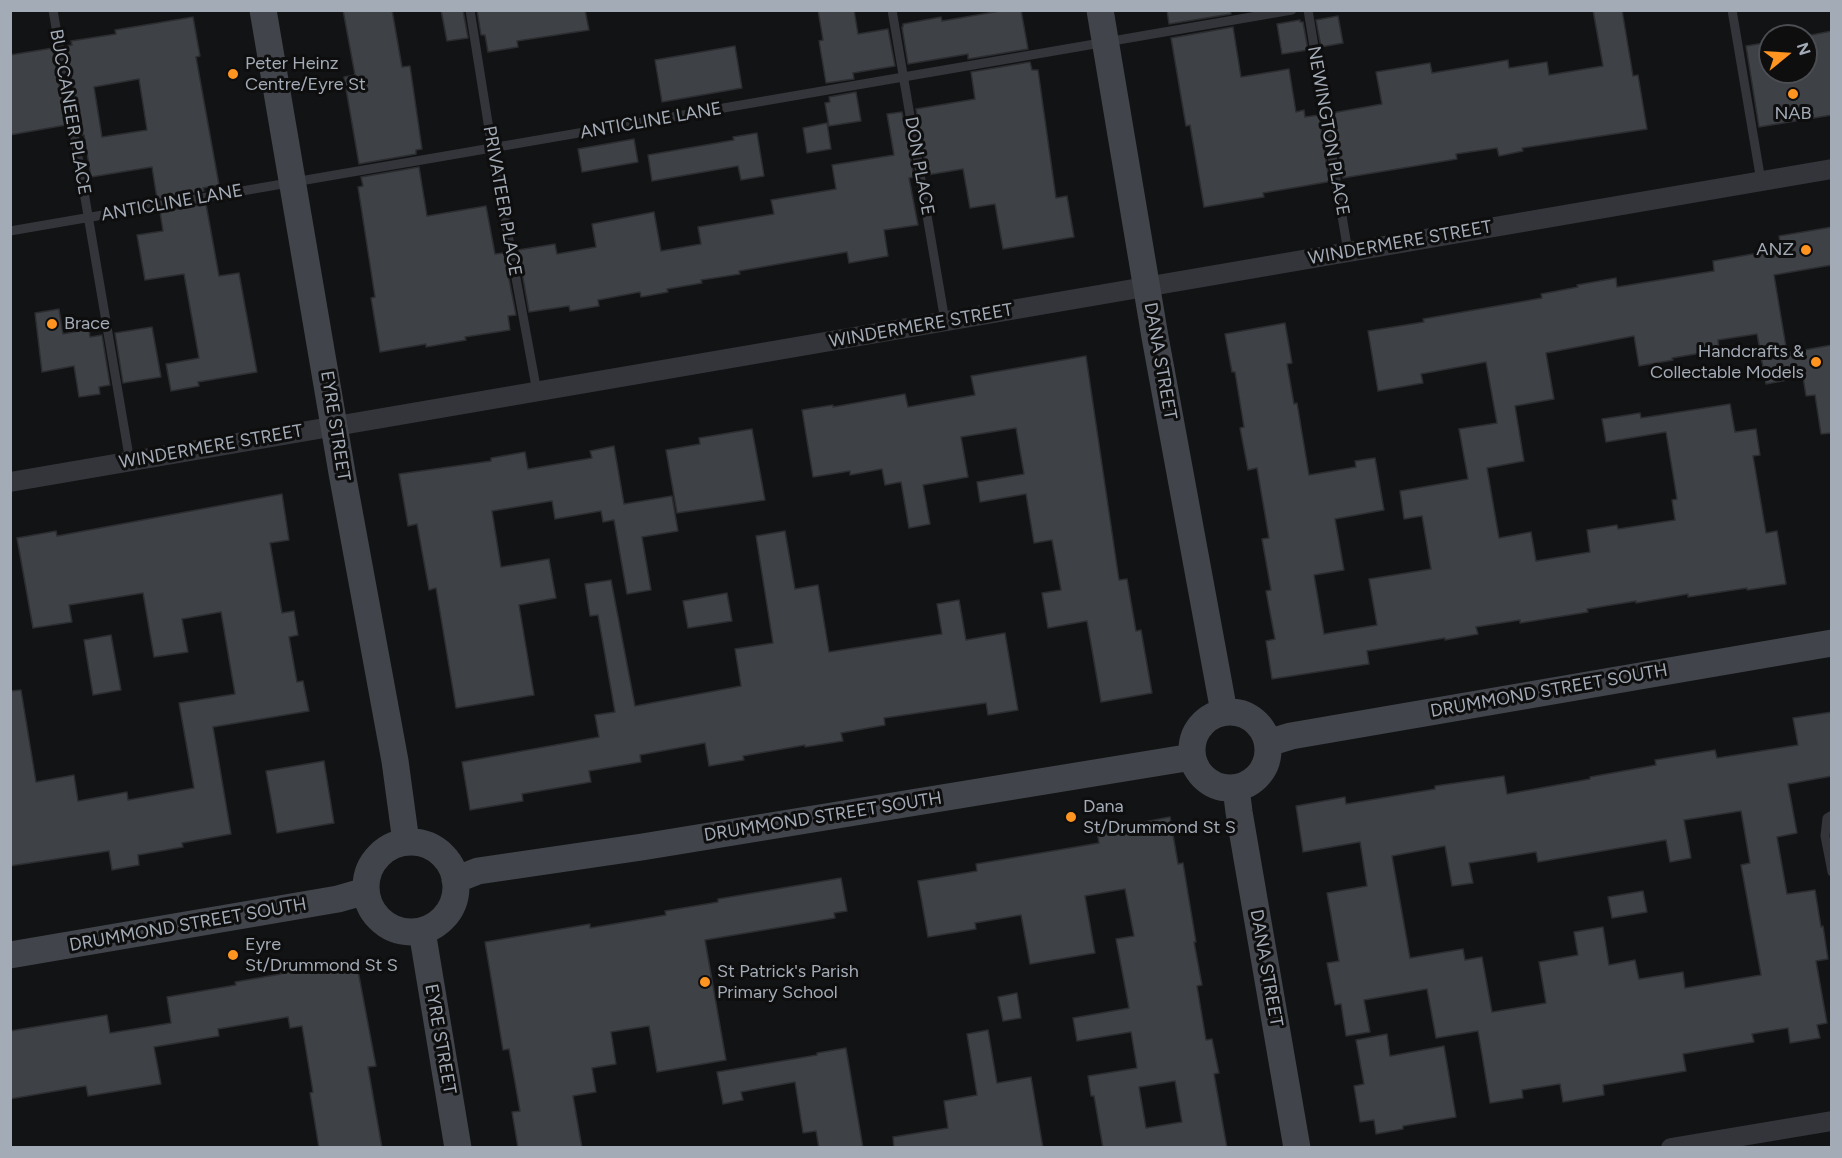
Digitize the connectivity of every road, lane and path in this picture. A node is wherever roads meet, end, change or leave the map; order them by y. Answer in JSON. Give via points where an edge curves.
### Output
{"nodes":[{"id":1,"x":53,"y":10,"type":"edge"},
{"id":2,"x":264,"y":10,"type":"edge"},
{"id":3,"x":470,"y":10,"type":"edge"},
{"id":4,"x":892,"y":10,"type":"edge"},
{"id":5,"x":1100,"y":10,"type":"edge"},
{"id":6,"x":1292,"y":10,"type":"edge"},
{"id":7,"x":1308,"y":10,"type":"edge"},
{"id":8,"x":1732,"y":10,"type":"edge"},
{"id":9,"x":1105,"y":42,"type":"junction"},
{"id":10,"x":903,"y":77,"type":"junction"},
{"id":11,"x":492,"y":148,"type":"junction"},
{"id":12,"x":1832,"y":169,"type":"edge"},
{"id":13,"x":1761,"y":181,"type":"junction"},
{"id":14,"x":293,"y":182,"type":"junction"},
{"id":15,"x":88,"y":218,"type":"junction"},
{"id":16,"x":10,"y":231,"type":"edge"},
{"id":17,"x":1348,"y":252,"type":"junction"},
{"id":18,"x":1147,"y":287,"type":"junction"},
{"id":19,"x":945,"y":321,"type":"junction"},
{"id":20,"x":537,"y":392,"type":"junction"},
{"id":21,"x":335,"y":426,"type":"junction"},
{"id":22,"x":130,"y":462,"type":"junction"},
{"id":23,"x":10,"y":482,"type":"edge"},
{"id":24,"x":1832,"y":643,"type":"edge"},
{"id":25,"x":1224,"y":712,"type":"junction"},
{"id":26,"x":1268,"y":743,"type":"junction"},
{"id":27,"x":1192,"y":757,"type":"junction"},
{"id":28,"x":1236,"y":788,"type":"junction"},
{"id":29,"x":1832,"y":815,"type":"edge"},
{"id":30,"x":406,"y":842,"type":"junction"},
{"id":31,"x":1832,"y":872,"type":"edge"},
{"id":32,"x":455,"y":880,"type":"junction"},
{"id":33,"x":366,"y":891,"type":"junction"},
{"id":34,"x":422,"y":931,"type":"junction"},
{"id":35,"x":10,"y":955,"type":"edge"},
{"id":36,"x":1832,"y":1121,"type":"edge"},
{"id":37,"x":458,"y":1148,"type":"edge"},
{"id":38,"x":1297,"y":1148,"type":"edge"},
{"id":39,"x":1671,"y":1148,"type":"edge"}],
"edges":[{"from":1,"to":15,"type":"lane","name":"BUCCANEER PLACE"},
{"from":2,"to":14,"type":"main road","name":"EYRE STREET"},
{"from":3,"to":11,"type":"lane","name":"PRIVATEER PLACE"},
{"from":4,"to":10,"type":"lane","name":"DON PLACE"},
{"from":5,"to":9,"type":"main road","name":"DANA STREET"},
{"from":6,"to":9,"type":"lane","name":"ANTICLINE LANE"},
{"from":7,"to":17,"type":"lane","name":"NEWINGTON PLACE"},
{"from":8,"to":13,"type":"lane"},
{"from":9,"to":10,"type":"lane","name":"ANTICLINE LANE"},
{"from":9,"to":18,"type":"main road","name":"DANA STREET"},
{"from":10,"to":11,"type":"lane","name":"ANTICLINE LANE"},
{"from":10,"to":19,"type":"lane","name":"DON PLACE"},
{"from":11,"to":14,"type":"lane","name":"ANTICLINE LANE"},
{"from":11,"to":20,"type":"lane","name":"PRIVATEER PLACE"},
{"from":12,"to":13,"type":"street","name":"WINDERMERE STREET"},
{"from":13,"to":17,"type":"street","name":"WINDERMERE STREET"},
{"from":14,"to":15,"type":"lane","name":"ANTICLINE LANE"},
{"from":14,"to":21,"type":"main road","name":"EYRE STREET"},
{"from":15,"to":16,"type":"lane","name":"ANTICLINE LANE"},
{"from":15,"to":22,"type":"lane","name":"BUCCANEER PLACE"},
{"from":17,"to":18,"type":"street","name":"WINDERMERE STREET"},
{"from":18,"to":19,"type":"street","name":"WINDERMERE STREET"},
{"from":18,"to":25,"type":"main road","name":"DANA STREET"},
{"from":19,"to":20,"type":"street","name":"WINDERMERE STREET"},
{"from":20,"to":21,"type":"street","name":"WINDERMERE STREET"},
{"from":21,"to":22,"type":"street","name":"WINDERMERE STREET"},
{"from":21,"to":30,"type":"main road","name":"EYRE STREET"},
{"from":22,"to":23,"type":"street","name":"WINDERMERE STREET"},
{"from":24,"to":26,"type":"main road","name":"DRUMMOND STREET SOUTH"},
{"from":25,"to":26,"type":"main road","via":[[1252,718]]},
{"from":25,"to":27,"type":"main road","via":[[1209,717],[1198,728],[1192,741]]},
{"from":26,"to":28,"type":"main road","via":[[1265,767],[1258,777]]},
{"from":27,"to":28,"type":"main road","via":[[1203,778],[1224,789]]},
{"from":27,"to":32,"type":"main road","name":"DRUMMOND STREET SOUTH","via":[[478,871]]},
{"from":28,"to":38,"type":"main road","name":"DANA STREET"},
{"from":29,"to":31,"type":"lane","via":[[1827,818],[1825,836]]},
{"from":30,"to":32,"type":"main road","via":[[428,846],[441,854]]},
{"from":30,"to":33,"type":"main road","via":[[387,849],[373,862]]},
{"from":32,"to":34,"type":"main road","via":[[452,906],[434,926]]},
{"from":33,"to":34,"type":"main road","via":[[380,921],[400,931]]},
{"from":33,"to":35,"type":"main road","name":"DRUMMOND STREET SOUTH"},
{"from":34,"to":37,"type":"main road","name":"EYRE STREET"},
{"from":36,"to":39,"type":"street"}]}
